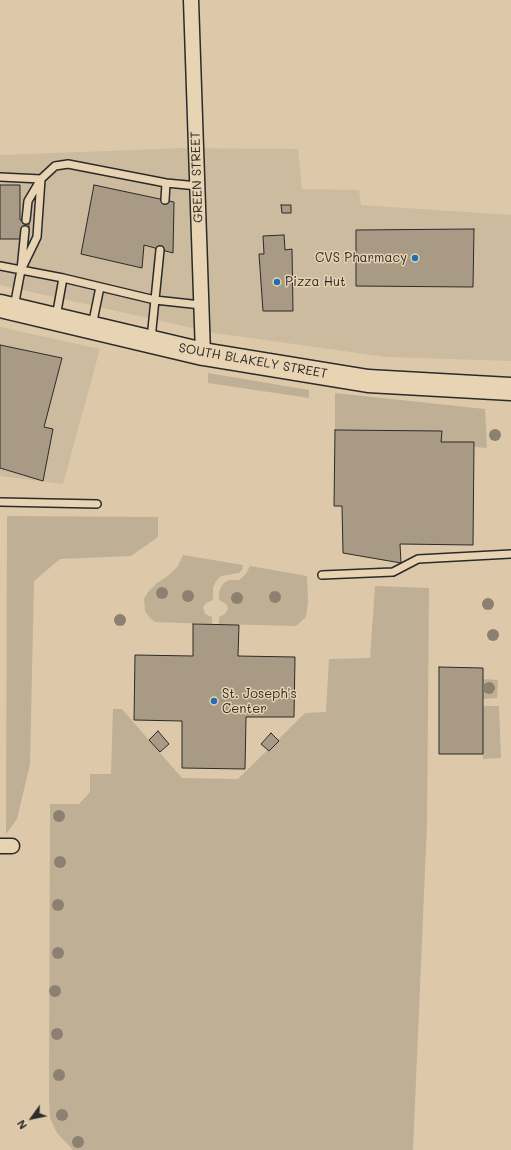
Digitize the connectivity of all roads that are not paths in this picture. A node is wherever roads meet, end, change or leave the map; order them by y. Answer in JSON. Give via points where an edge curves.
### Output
{"nodes":[{"id":1,"x":191,"y":0,"type":"edge"},
{"id":2,"x":0,"y":177,"type":"edge"},
{"id":3,"x":41,"y":179,"type":"junction"},
{"id":4,"x":166,"y":183,"type":"junction"},
{"id":5,"x":198,"y":186,"type":"junction"},
{"id":6,"x":165,"y":200,"type":"dead end"},
{"id":7,"x":26,"y":220,"type":"dead end"},
{"id":8,"x":25,"y":230,"type":"dead end"},
{"id":9,"x":160,"y":250,"type":"dead end"},
{"id":10,"x":0,"y":266,"type":"edge"},
{"id":11,"x":20,"y":270,"type":"junction"},
{"id":12,"x":63,"y":278,"type":"junction"},
{"id":13,"x":100,"y":287,"type":"junction"},
{"id":14,"x":155,"y":300,"type":"junction"},
{"id":15,"x":201,"y":304,"type":"junction"},
{"id":16,"x":7,"y":308,"type":"edge"},
{"id":17,"x":56,"y":319,"type":"junction"},
{"id":18,"x":92,"y":328,"type":"junction"},
{"id":19,"x":151,"y":342,"type":"junction"},
{"id":20,"x":203,"y":354,"type":"junction"},
{"id":21,"x":511,"y":389,"type":"edge"},
{"id":22,"x":0,"y":502,"type":"edge"},
{"id":23,"x":97,"y":504,"type":"dead end"},
{"id":24,"x":511,"y":554,"type":"edge"},
{"id":25,"x":322,"y":575,"type":"dead end"}],
"edges":[{"from":1,"to":5,"type":"street","name":"GREEN STREET"},
{"from":2,"to":3,"type":"lane"},
{"from":3,"to":4,"type":"lane","via":[[55,166],[68,164]]},
{"from":3,"to":7,"type":"lane","via":[[28,201]]},
{"from":3,"to":11,"type":"lane","via":[[37,237]]},
{"from":4,"to":5,"type":"lane"},
{"from":4,"to":6,"type":"lane"},
{"from":5,"to":15,"type":"street","name":"GREEN STREET"},
{"from":8,"to":11,"type":"lane"},
{"from":9,"to":14,"type":"lane"},
{"from":10,"to":11,"type":"lane"},
{"from":11,"to":12,"type":"lane"},
{"from":11,"to":16,"type":"lane"},
{"from":12,"to":13,"type":"lane"},
{"from":12,"to":17,"type":"lane"},
{"from":13,"to":14,"type":"lane"},
{"from":13,"to":18,"type":"lane"},
{"from":14,"to":15,"type":"lane"},
{"from":14,"to":19,"type":"lane"},
{"from":15,"to":20,"type":"street","name":"GREEN STREET"},
{"from":16,"to":17,"type":"main road","name":"SOUTH BLAKELY STREET"},
{"from":17,"to":18,"type":"main road","name":"SOUTH BLAKELY STREET"},
{"from":18,"to":19,"type":"main road","name":"SOUTH BLAKELY STREET"},
{"from":19,"to":20,"type":"main road","name":"SOUTH BLAKELY STREET"},
{"from":20,"to":21,"type":"main road","name":"SOUTH BLAKELY STREET","via":[[368,381]]},
{"from":22,"to":23,"type":"lane"},
{"from":24,"to":25,"type":"lane","via":[[418,559],[392,572]]}]}
